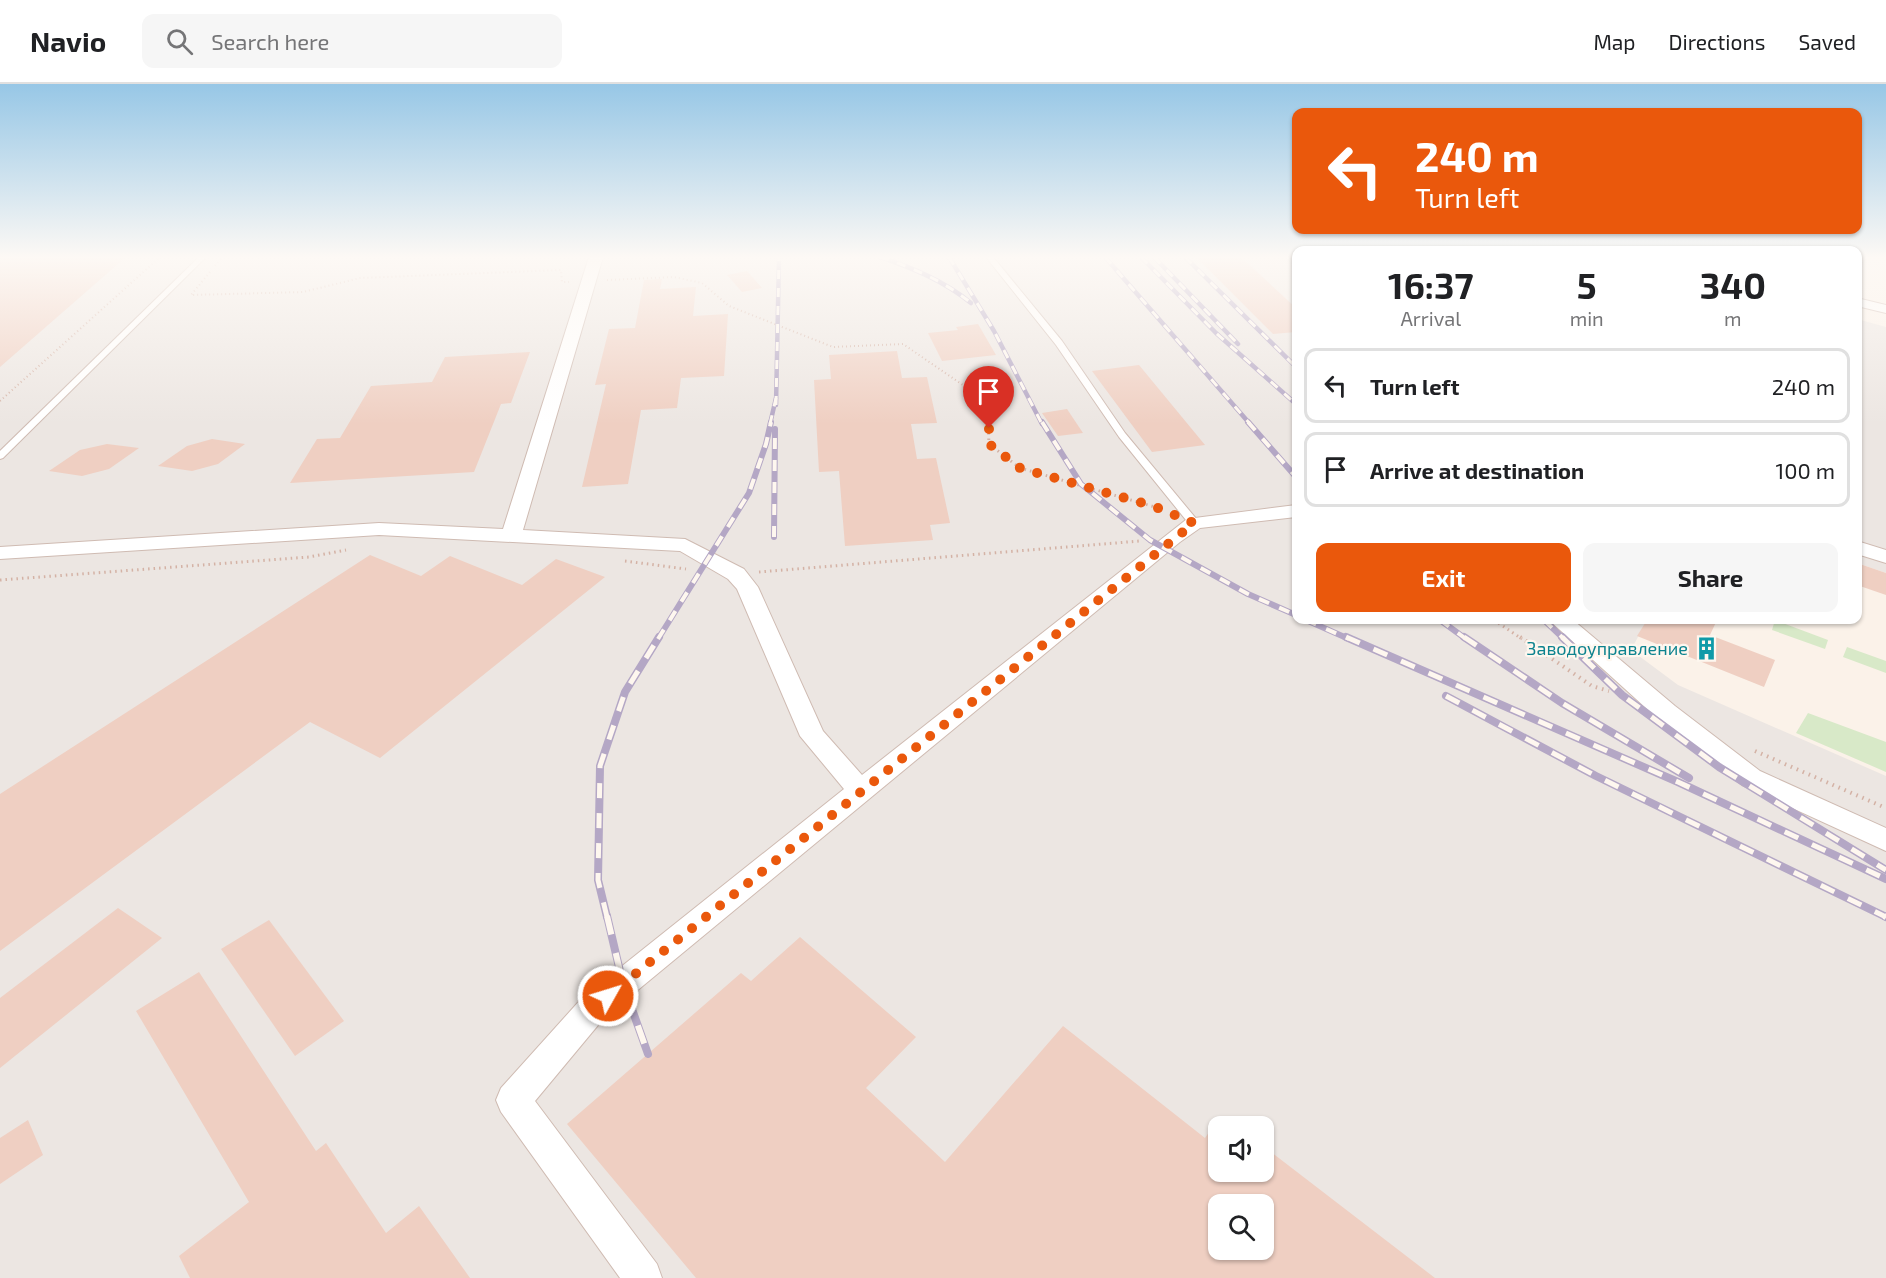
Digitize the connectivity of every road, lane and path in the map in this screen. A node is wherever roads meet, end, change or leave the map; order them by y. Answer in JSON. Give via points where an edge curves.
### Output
{"nodes":[{"id":1,"x":98,"y":313,"type":"edge"},
{"id":2,"x":146,"y":313,"type":"edge"},
{"id":3,"x":577,"y":313,"type":"edge"},
{"id":4,"x":746,"y":313,"type":"edge"},
{"id":5,"x":1034,"y":313,"type":"edge"},
{"id":6,"x":0,"y":401,"type":"edge"},
{"id":7,"x":0,"y":456,"type":"edge"},
{"id":8,"x":1292,"y":511,"type":"edge"},
{"id":9,"x":1194,"y":523,"type":"junction"},
{"id":10,"x":512,"y":536,"type":"junction"},
{"id":11,"x":1862,"y":549,"type":"edge"},
{"id":12,"x":0,"y":553,"type":"edge"},
{"id":13,"x":1886,"y":557,"type":"edge"},
{"id":14,"x":1565,"y":624,"type":"edge"},
{"id":15,"x":860,"y":790,"type":"junction"},
{"id":16,"x":1886,"y":840,"type":"edge"},
{"id":17,"x":643,"y":1278,"type":"edge"}],
"edges":[{"from":1,"to":6,"type":"path"},
{"from":2,"to":7,"type":"lane"},
{"from":3,"to":10,"type":"street"},
{"from":4,"to":9,"type":"path","via":[[833,347],[903,344],[976,394],[988,412],[989,444],[1020,468],[1153,506]]},
{"from":5,"to":9,"type":"lane","via":[[1122,435]]},
{"from":8,"to":9,"type":"street"},
{"from":9,"to":15,"type":"street"},
{"from":10,"to":12,"type":"street","via":[[379,529]]},
{"from":10,"to":15,"type":"street","via":[[686,545],[736,574],[747,587],[813,736]]},
{"from":11,"to":13,"type":"street"},
{"from":14,"to":16,"type":"street","via":[[1666,712],[1751,778]]},
{"from":15,"to":17,"type":"street","via":[[593,1008],[513,1101]]}]}
